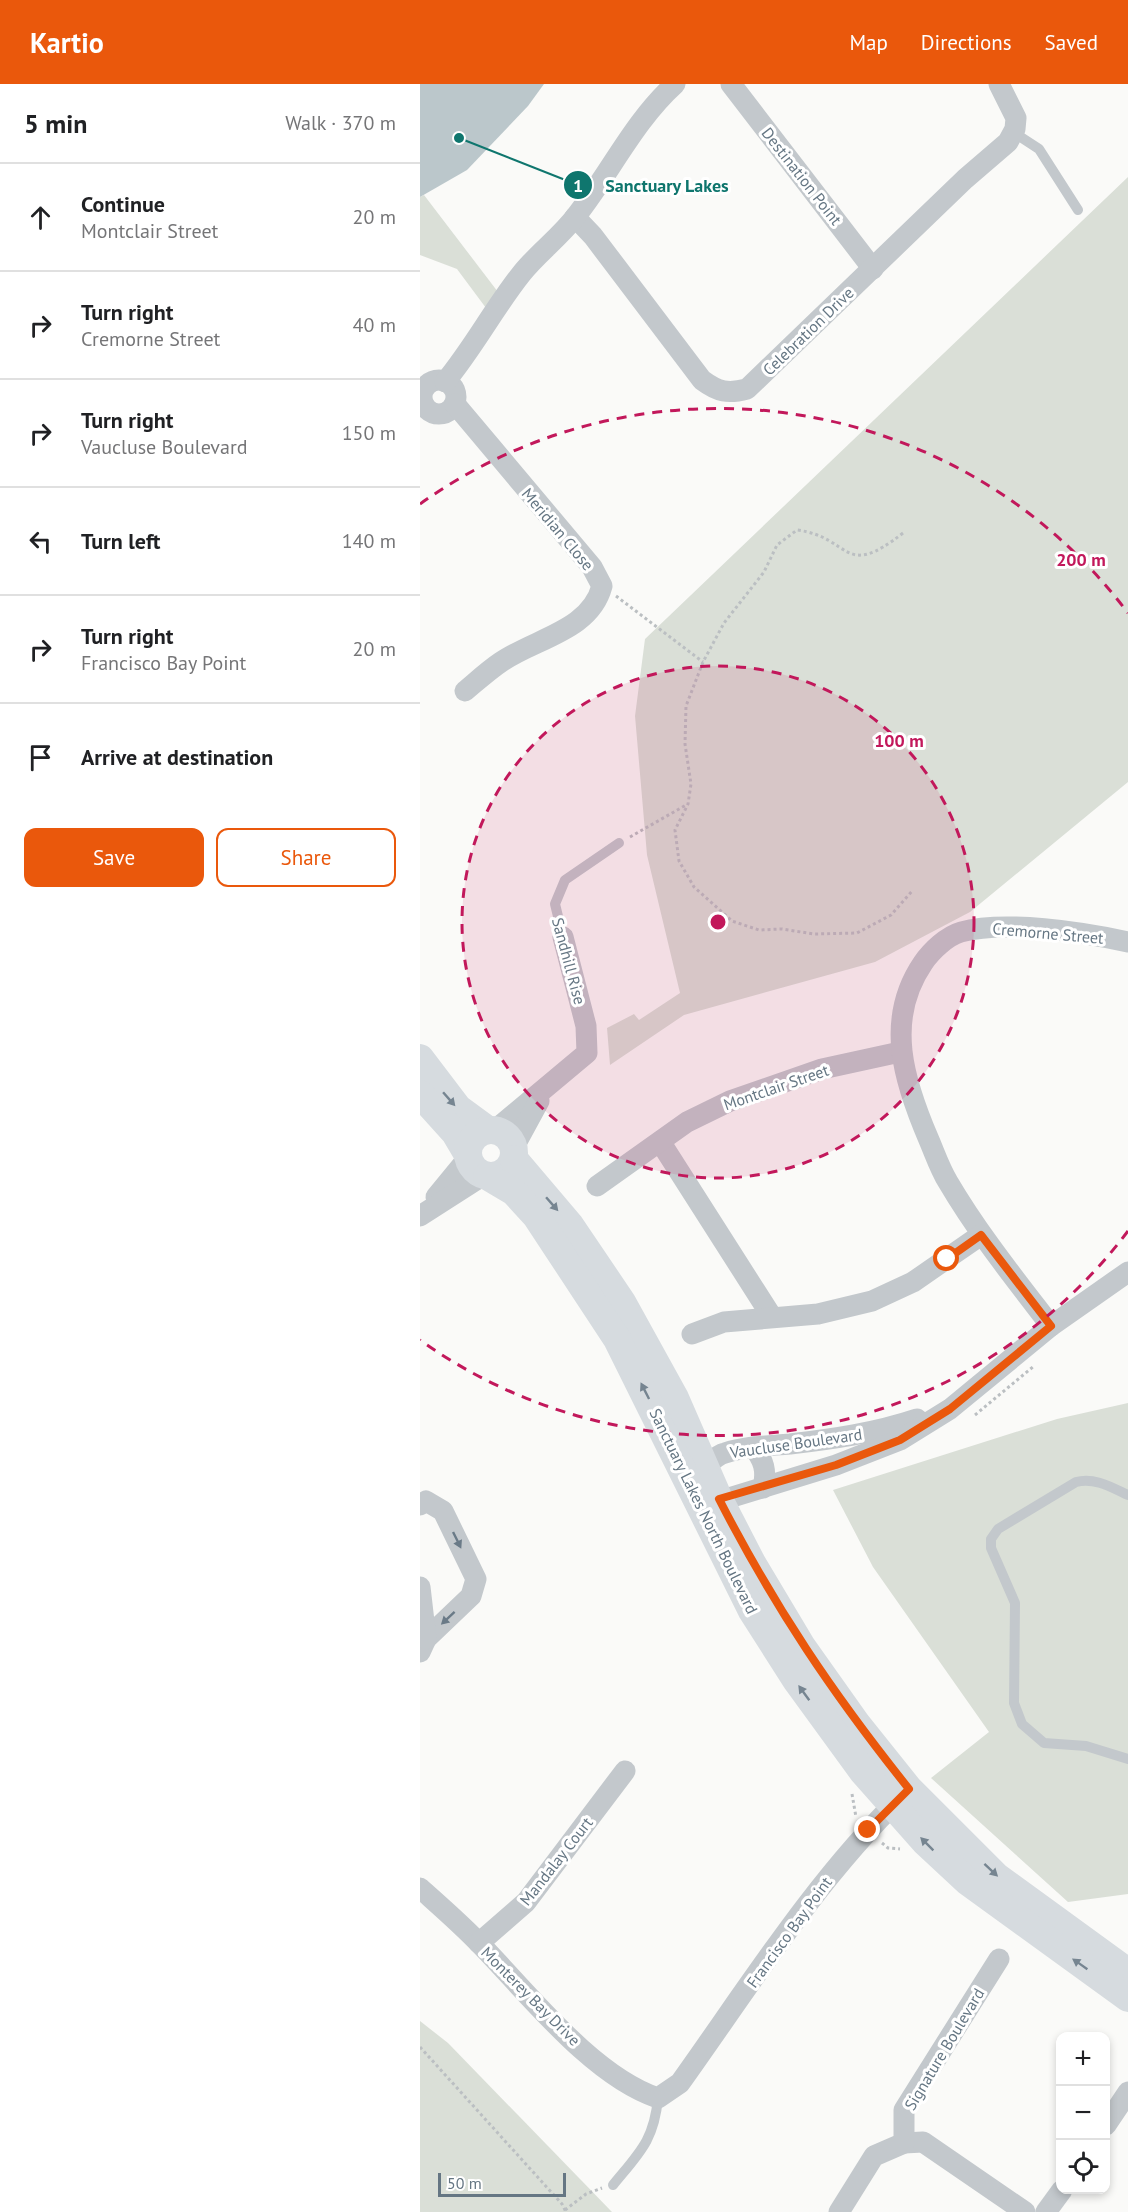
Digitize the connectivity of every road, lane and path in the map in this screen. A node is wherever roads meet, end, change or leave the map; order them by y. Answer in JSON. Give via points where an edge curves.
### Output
{"nodes":[{"id":1,"x":675,"y":84,"type":"edge"},
{"id":2,"x":731,"y":84,"type":"edge"},
{"id":3,"x":999,"y":84,"type":"edge"},
{"id":4,"x":1013,"y":132,"type":"junction"},
{"id":5,"x":1078,"y":210,"type":"dead end"},
{"id":6,"x":575,"y":217,"type":"junction"},
{"id":7,"x":873,"y":269,"type":"junction"},
{"id":8,"x":435,"y":398,"type":"edge"},
{"id":9,"x":420,"y":428,"type":"edge"},
{"id":10,"x":903,"y":533,"type":"dead end"},
{"id":11,"x":602,"y":586,"type":"junction"},
{"id":12,"x":703,"y":662,"type":"junction"},
{"id":13,"x":465,"y":691,"type":"dead end"},
{"id":14,"x":688,"y":804,"type":"junction"},
{"id":15,"x":619,"y":843,"type":"joint"},
{"id":16,"x":913,"y":890,"type":"dead end"},
{"id":17,"x":563,"y":936,"type":"joint"},
{"id":18,"x":1128,"y":942,"type":"edge"},
{"id":19,"x":900,"y":1052,"type":"junction"},
{"id":20,"x":420,"y":1058,"type":"edge"},
{"id":21,"x":420,"y":1094,"type":"edge"},
{"id":22,"x":503,"y":1141,"type":"junction"},
{"id":23,"x":662,"y":1143,"type":"junction"},
{"id":24,"x":477,"y":1166,"type":"junction"},
{"id":25,"x":597,"y":1186,"type":"dead end"},
{"id":26,"x":421,"y":1215,"type":"edge"},
{"id":27,"x":981,"y":1235,"type":"junction"},
{"id":28,"x":1128,"y":1272,"type":"edge"},
{"id":29,"x":772,"y":1317,"type":"junction"},
{"id":30,"x":1051,"y":1326,"type":"junction"},
{"id":31,"x":692,"y":1334,"type":"dead end"},
{"id":32,"x":950,"y":1409,"type":"junction"},
{"id":33,"x":753,"y":1447,"type":"junction"},
{"id":34,"x":694,"y":1474,"type":"junction"},
{"id":35,"x":763,"y":1488,"type":"junction"},
{"id":36,"x":1128,"y":1495,"type":"edge"},
{"id":37,"x":709,"y":1504,"type":"junction"},
{"id":38,"x":420,"y":1505,"type":"edge"},
{"id":39,"x":420,"y":1587,"type":"edge"},
{"id":40,"x":423,"y":1645,"type":"edge"},
{"id":41,"x":1128,"y":1759,"type":"edge"},
{"id":42,"x":625,"y":1771,"type":"dead end"},
{"id":43,"x":900,"y":1798,"type":"junction"},
{"id":44,"x":420,"y":1888,"type":"edge"},
{"id":45,"x":479,"y":1943,"type":"junction"},
{"id":46,"x":999,"y":1959,"type":"dead end"},
{"id":47,"x":1128,"y":1972,"type":"edge"},
{"id":48,"x":1128,"y":1998,"type":"edge"},
{"id":49,"x":420,"y":2047,"type":"edge"},
{"id":50,"x":1128,"y":2092,"type":"edge"},
{"id":51,"x":658,"y":2098,"type":"junction"},
{"id":52,"x":1110,"y":2119,"type":"edge"},
{"id":53,"x":904,"y":2143,"type":"junction"},
{"id":54,"x":613,"y":2185,"type":"joint"},
{"id":55,"x":1059,"y":2194,"type":"edge"},
{"id":56,"x":565,"y":2211,"type":"edge"},
{"id":57,"x":839,"y":2212,"type":"edge"},
{"id":58,"x":1024,"y":2212,"type":"edge"},
{"id":59,"x":1046,"y":2212,"type":"edge"}],
"edges":[{"from":1,"to":6,"type":"street","via":[[636,127]]},
{"from":2,"to":7,"type":"street","name":"Destination Point"},
{"from":3,"to":4,"type":"street","via":[[1016,118]]},
{"from":4,"to":5,"type":"lane","via":[[1039,149]]},
{"from":4,"to":7,"type":"street","name":"Celebration Drive","via":[[1008,142]]},
{"from":6,"to":7,"type":"street","name":"Celebration Drive","via":[[702,380],[714,389],[730,393],[747,388],[766,373]]},
{"from":6,"to":8,"type":"street","via":[[517,279]]},
{"from":8,"to":9,"type":"street"},
{"from":8,"to":11,"type":"street","name":"Meridian Close","via":[[467,421],[587,561]]},
{"from":10,"to":12,"type":"path","via":[[880,551],[855,556],[818,533],[797,530],[777,545],[764,572],[724,623]]},
{"from":11,"to":12,"type":"path"},
{"from":11,"to":13,"type":"street","name":"Meridian Close","via":[[597,602],[582,618],[501,662]]},
{"from":12,"to":14,"type":"path","via":[[686,706],[685,744],[692,784]]},
{"from":14,"to":15,"type":"path"},
{"from":14,"to":16,"type":"path","via":[[675,830],[679,861],[694,887],[732,921],[759,930],[857,933],[891,915]]},
{"from":15,"to":17,"type":"lane","name":"Sandhill Rise","via":[[565,880],[555,904]]},
{"from":17,"to":22,"type":"street","name":"Sandhill Rise","via":[[586,1026],[587,1053],[545,1090]]},
{"from":18,"to":19,"type":"street","name":"Cremorne Street","via":[[992,926],[958,932],[930,952],[913,977],[903,1007]]},
{"from":19,"to":23,"type":"street","name":"Montclair Street","via":[[822,1069],[730,1101],[687,1122]]},
{"from":19,"to":27,"type":"street","name":"Cremorne Street","via":[[914,1106],[946,1179]]},
{"from":20,"to":22,"type":"street","name":"Sanctuary Lakes North Boulevard","one_way":true,"via":[[458,1108]]},
{"from":21,"to":24,"type":"street","name":"Sanctuary Lakes North Boulevard","via":[[455,1133]]},
{"from":22,"to":24,"type":"street","via":[[476,1136]]},
{"from":22,"to":24,"type":"street","via":[[506,1171]]},
{"from":22,"to":34,"type":"street","name":"Sanctuary Lakes North Boulevard","one_way":true,"via":[[570,1225],[622,1302],[675,1398]]},
{"from":23,"to":25,"type":"street","name":"Montclair Street"},
{"from":23,"to":29,"type":"street"},
{"from":24,"to":26,"type":"street"},
{"from":34,"to":24,"type":"street","name":"Sanctuary Lakes North Boulevard","one_way":true,"via":[[583,1287],[526,1204]]},
{"from":27,"to":29,"type":"street","via":[[913,1282],[872,1301],[818,1314]]},
{"from":27,"to":30,"type":"street","name":"Cremorne Street"},
{"from":28,"to":30,"type":"street","name":"Vaucluse Boulevard"},
{"from":29,"to":31,"type":"street","via":[[724,1322]]},
{"from":30,"to":32,"type":"street","name":"Vaucluse Boulevard"},
{"from":32,"to":33,"type":"street","name":"Vaucluse Boulevard","via":[[851,1437]]},
{"from":32,"to":35,"type":"street","name":"Vaucluse Boulevard","via":[[900,1440]]},
{"from":33,"to":34,"type":"street","name":"Vaucluse Boulevard","via":[[717,1456]]},
{"from":33,"to":35,"type":"street","via":[[762,1457],[766,1474]]},
{"from":34,"to":37,"type":"street","name":"Sanctuary Lakes North Boulevard"},
{"from":35,"to":37,"type":"street","name":"Vaucluse Boulevard"},
{"from":36,"to":41,"type":"lane","via":[[1089,1480],[1076,1482],[998,1529],[991,1539],[991,1548],[1016,1602],[1014,1703],[1022,1724],[1044,1743],[1086,1746]]},
{"from":37,"to":43,"type":"street","name":"Sanctuary Lakes North Boulevard","via":[[732,1574],[773,1646],[829,1727]]},
{"from":38,"to":40,"type":"street","one_way":true,"via":[[426,1501],[443,1511],[476,1579],[471,1596]]},
{"from":39,"to":40,"type":"street"},
{"from":42,"to":45,"type":"street","name":"Mandalay Court","via":[[526,1902]]},
{"from":43,"to":47,"type":"street","name":"Sanctuary Lakes North Boulevard","one_way":true,"via":[[996,1876]]},
{"from":48,"to":43,"type":"street","name":"Sanctuary Lakes North Boulevard","one_way":true,"via":[[968,1882]]},
{"from":43,"to":51,"type":"street","name":"Francisco Bay Point","via":[[815,1894],[680,2084]]},
{"from":44,"to":45,"type":"street","name":"Monterey Bay Drive"},
{"from":45,"to":51,"type":"street","name":"Monterey Bay Drive","via":[[564,2033],[639,2091]]},
{"from":46,"to":53,"type":"street","name":"Signature Boulevard","via":[[904,2110]]},
{"from":49,"to":56,"type":"path"},
{"from":50,"to":52,"type":"street"},
{"from":51,"to":54,"type":"lane","via":[[648,2142]]},
{"from":53,"to":57,"type":"street","via":[[874,2156]]},
{"from":53,"to":58,"type":"street","via":[[923,2142]]},
{"from":54,"to":56,"type":"path","via":[[586,2194]]},
{"from":55,"to":59,"type":"street"}]}
